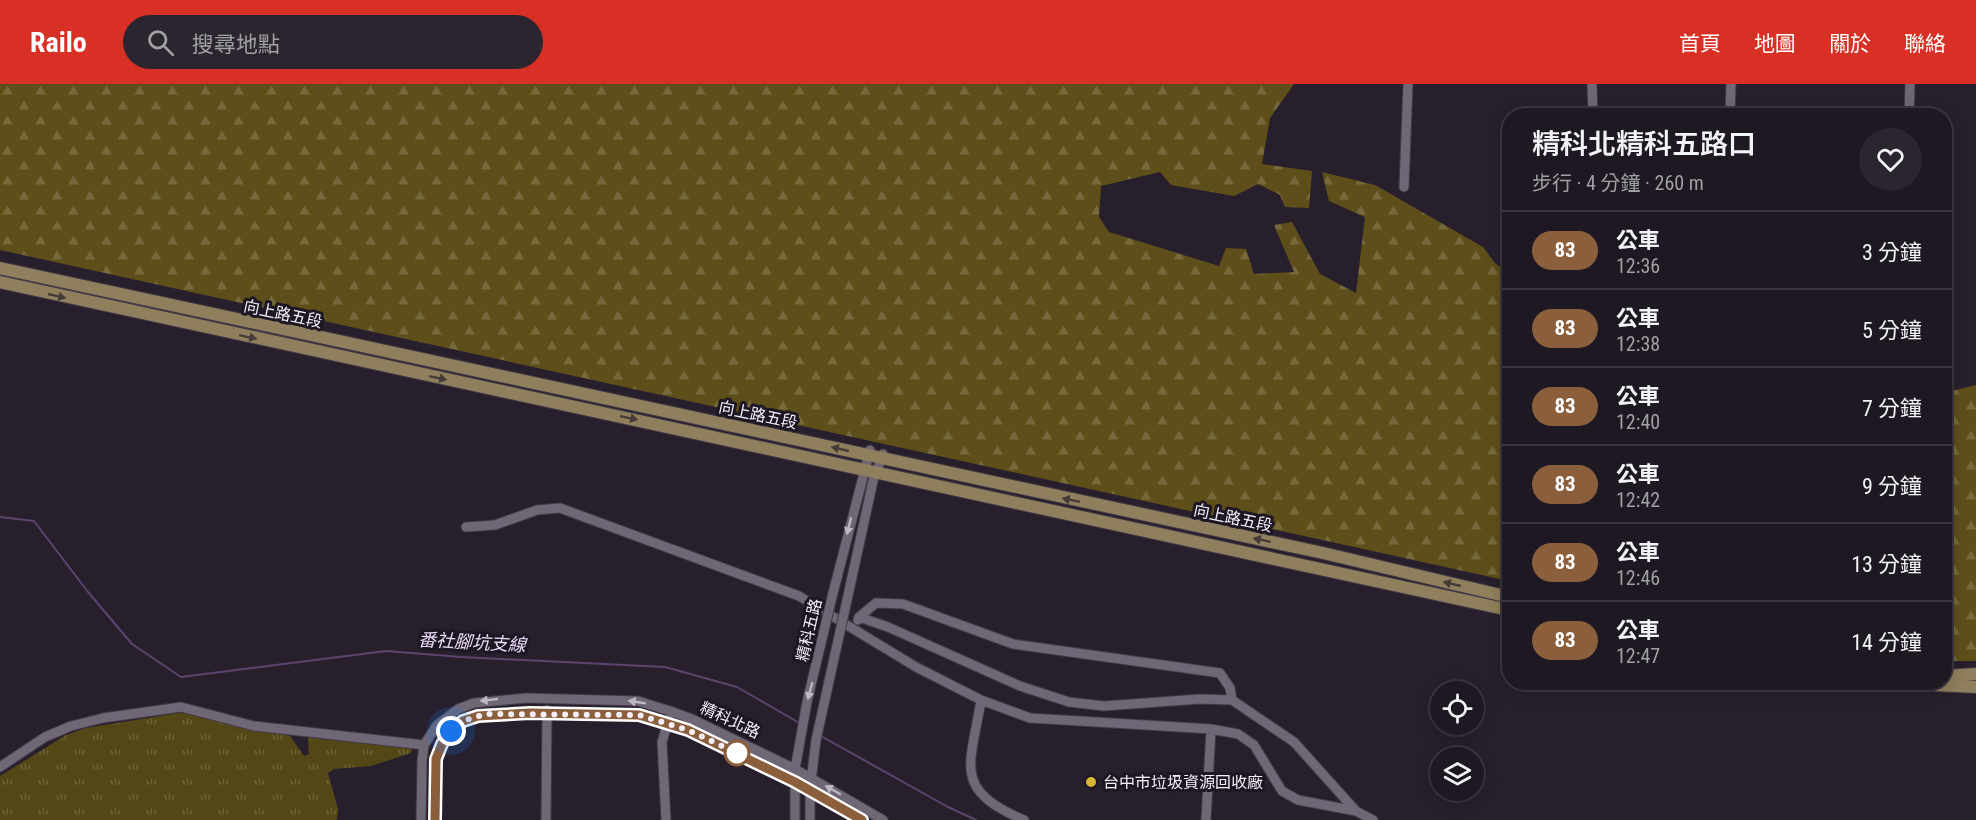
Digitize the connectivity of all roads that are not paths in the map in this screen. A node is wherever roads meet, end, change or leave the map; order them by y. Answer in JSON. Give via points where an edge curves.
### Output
{"nodes":[{"id":1,"x":1408,"y":84,"type":"edge"},
{"id":2,"x":1592,"y":84,"type":"edge"},
{"id":3,"x":1731,"y":84,"type":"edge"},
{"id":4,"x":1911,"y":84,"type":"edge"},
{"id":5,"x":1593,"y":108,"type":"edge"},
{"id":6,"x":1730,"y":108,"type":"edge"},
{"id":7,"x":1910,"y":108,"type":"edge"},
{"id":8,"x":1404,"y":187,"type":"dead end"},
{"id":9,"x":0,"y":268,"type":"edge"},
{"id":10,"x":0,"y":282,"type":"edge"},
{"id":11,"x":869,"y":453,"type":"junction"},
{"id":12,"x":882,"y":456,"type":"junction"},
{"id":13,"x":869,"y":471,"type":"junction"},
{"id":14,"x":466,"y":527,"type":"dead end"},
{"id":15,"x":1502,"y":595,"type":"edge"},
{"id":16,"x":1502,"y":608,"type":"edge"},
{"id":17,"x":859,"y":617,"type":"junction"},
{"id":18,"x":856,"y":632,"type":"junction"},
{"id":19,"x":1976,"y":674,"type":"edge"},
{"id":20,"x":1952,"y":676,"type":"edge"},
{"id":21,"x":1952,"y":686,"type":"edge"},
{"id":22,"x":1976,"y":687,"type":"edge"},
{"id":23,"x":548,"y":699,"type":"junction"},
{"id":24,"x":981,"y":700,"type":"junction"},
{"id":25,"x":1232,"y":700,"type":"junction"},
{"id":26,"x":670,"y":711,"type":"junction"},
{"id":27,"x":547,"y":713,"type":"junction"},
{"id":28,"x":668,"y":725,"type":"junction"},
{"id":29,"x":1211,"y":729,"type":"junction"},
{"id":30,"x":424,"y":745,"type":"junction"},
{"id":31,"x":0,"y":767,"type":"edge"},
{"id":32,"x":795,"y":769,"type":"junction"},
{"id":33,"x":812,"y":777,"type":"junction"},
{"id":34,"x":795,"y":782,"type":"junction"},
{"id":35,"x":810,"y":790,"type":"junction"},
{"id":36,"x":1356,"y":811,"type":"junction"},
{"id":37,"x":421,"y":820,"type":"edge"},
{"id":38,"x":435,"y":820,"type":"edge"},
{"id":39,"x":546,"y":820,"type":"edge"},
{"id":40,"x":666,"y":820,"type":"edge"},
{"id":41,"x":795,"y":820,"type":"edge"},
{"id":42,"x":810,"y":820,"type":"edge"},
{"id":43,"x":862,"y":820,"type":"edge"},
{"id":44,"x":883,"y":820,"type":"edge"},
{"id":45,"x":1024,"y":820,"type":"edge"},
{"id":46,"x":1206,"y":820,"type":"edge"},
{"id":47,"x":1373,"y":820,"type":"edge"}],
"edges":[{"from":1,"to":8,"type":"street"},
{"from":2,"to":5,"type":"street"},
{"from":3,"to":6,"type":"street"},
{"from":4,"to":7,"type":"street"},
{"from":11,"to":9,"type":"main road","name":"向上路五段","one_way":true},
{"from":10,"to":13,"type":"main road","name":"向上路五段","one_way":true},
{"from":11,"to":12,"type":"main road","name":"向上路五段"},
{"from":11,"to":13,"type":"street","name":"精科五路"},
{"from":12,"to":13,"type":"street","name":"精科五路"},
{"from":15,"to":12,"type":"main road","name":"向上路五段","one_way":true},
{"from":13,"to":16,"type":"main road","name":"向上路五段"},
{"from":13,"to":32,"type":"street","name":"精科五路","one_way":true,"bridge":true,"via":[[833,593]]},
{"from":13,"to":33,"type":"street","name":"精科五路","bridge":true},
{"from":14,"to":18,"type":"street","via":[[495,525],[537,510],[560,508],[799,596]]},
{"from":17,"to":18,"type":"street"},
{"from":17,"to":25,"type":"street","via":[[1020,686],[1069,702],[1104,706]]},
{"from":17,"to":25,"type":"street","via":[[876,603],[903,604],[1013,644],[1220,673],[1230,688]]},
{"from":18,"to":24,"type":"street"},
{"from":19,"to":20,"type":"main road"},
{"from":21,"to":22,"type":"main road"},
{"from":26,"to":23,"type":"street","name":"精科北路","one_way":true,"via":[[638,701]]},
{"from":23,"to":27,"type":"street"},
{"from":23,"to":30,"type":"street","name":"精科北路","one_way":true,"via":[[490,700],[465,705],[443,719]]},
{"from":24,"to":29,"type":"street","via":[[1030,718]]},
{"from":24,"to":45,"type":"street","via":[[971,752],[972,780],[983,798]]},
{"from":25,"to":36,"type":"street","via":[[1294,742]]},
{"from":26,"to":28,"type":"street"},
{"from":26,"to":32,"type":"street","name":"精科北路"},
{"from":27,"to":28,"type":"street","name":"精科北路","via":[[639,715]]},
{"from":27,"to":38,"type":"street","name":"精科北路","via":[[486,714],[463,721],[451,731],[436,759]]},
{"from":27,"to":39,"type":"street"},
{"from":28,"to":34,"type":"street","name":"精科北路","via":[[688,730]]},
{"from":28,"to":40,"type":"street","via":[[662,742]]},
{"from":29,"to":36,"type":"street","via":[[1238,735],[1254,746],[1282,790],[1298,800]]},
{"from":29,"to":46,"type":"street"},
{"from":30,"to":31,"type":"street","via":[[254,726],[181,707],[71,726],[45,737]]},
{"from":30,"to":37,"type":"street"},
{"from":32,"to":33,"type":"street","name":"精科北路"},
{"from":32,"to":34,"type":"street","name":"精科五路"},
{"from":33,"to":35,"type":"street","name":"精科五路"},
{"from":44,"to":33,"type":"street","name":"精科北路","one_way":true},
{"from":34,"to":35,"type":"street","name":"精科北路"},
{"from":34,"to":41,"type":"street","name":"精科五路"},
{"from":35,"to":42,"type":"street","name":"精科五路"},
{"from":35,"to":43,"type":"street","name":"精科北路"},
{"from":36,"to":47,"type":"street"}]}
